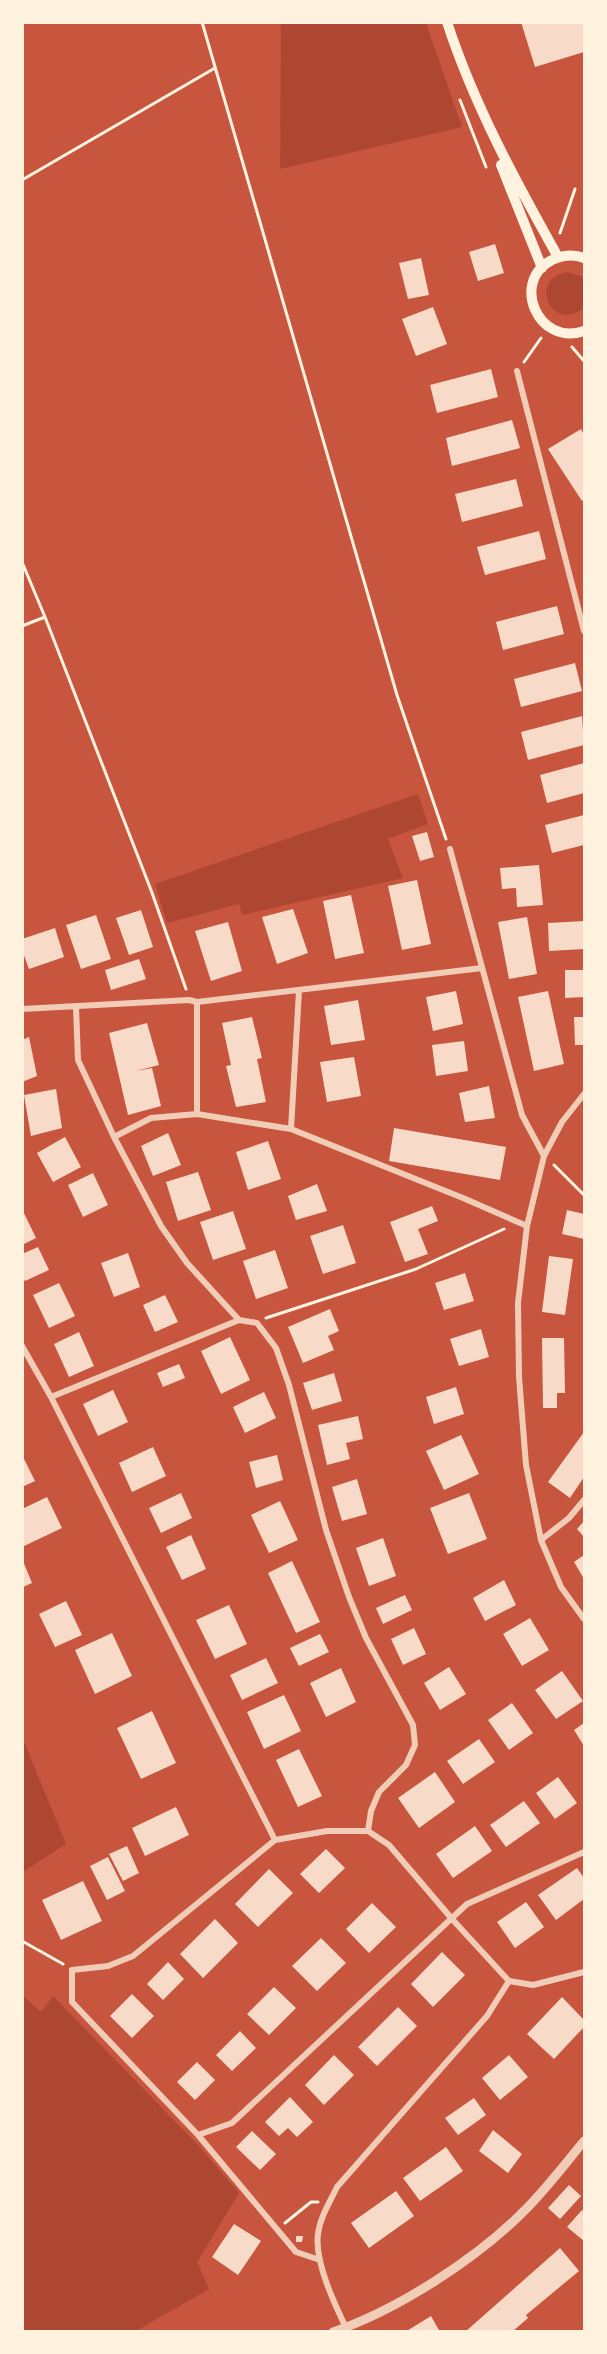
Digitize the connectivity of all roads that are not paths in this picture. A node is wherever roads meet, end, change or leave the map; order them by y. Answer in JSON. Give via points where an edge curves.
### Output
{"nodes":[{"id":1,"x":447,"y":22,"type":"edge"},
{"id":2,"x":493,"y":135,"type":"junction"},
{"id":3,"x":558,"y":257,"type":"junction"},
{"id":4,"x":585,"y":258,"type":"edge"},
{"id":5,"x":542,"y":267,"type":"junction"},
{"id":6,"x":583,"y":334,"type":"edge"},
{"id":7,"x":517,"y":371,"type":"road end"},
{"id":8,"x":585,"y":632,"type":"edge"},
{"id":9,"x":450,"y":849,"type":"road end"},
{"id":10,"x":482,"y":968,"type":"junction"},
{"id":11,"x":299,"y":991,"type":"junction"},
{"id":12,"x":197,"y":1002,"type":"junction"},
{"id":13,"x":76,"y":1007,"type":"junction"},
{"id":14,"x":22,"y":1009,"type":"edge"},
{"id":15,"x":585,"y":1094,"type":"edge"},
{"id":16,"x":197,"y":1114,"type":"junction"},
{"id":17,"x":291,"y":1129,"type":"junction"},
{"id":18,"x":114,"y":1137,"type":"junction"},
{"id":19,"x":544,"y":1156,"type":"junction"},
{"id":20,"x":527,"y":1226,"type":"junction"},
{"id":21,"x":239,"y":1320,"type":"junction"},
{"id":22,"x":22,"y":1346,"type":"edge"},
{"id":23,"x":51,"y":1397,"type":"junction"},
{"id":24,"x":585,"y":1500,"type":"edge"},
{"id":25,"x":541,"y":1540,"type":"junction"},
{"id":26,"x":585,"y":1618,"type":"edge"},
{"id":27,"x":368,"y":1831,"type":"junction"},
{"id":28,"x":275,"y":1840,"type":"junction"},
{"id":29,"x":585,"y":1852,"type":"edge"},
{"id":30,"x":452,"y":1919,"type":"junction"},
{"id":31,"x":585,"y":1972,"type":"edge"},
{"id":32,"x":509,"y":1981,"type":"junction"},
{"id":33,"x":198,"y":2135,"type":"junction"},
{"id":34,"x":585,"y":2140,"type":"edge"},
{"id":35,"x":320,"y":2260,"type":"junction"},
{"id":36,"x":347,"y":2329,"type":"edge"},
{"id":37,"x":333,"y":2331,"type":"edge"}],
"edges":[{"from":1,"to":2,"type":"main road"},
{"from":2,"to":3,"type":"main road"},
{"from":2,"to":5,"type":"main road"},
{"from":3,"to":4,"type":"main road"},
{"from":3,"to":5,"type":"main road"},
{"from":5,"to":6,"type":"main road","via":[[531,290],[537,314],[555,331]]},
{"from":7,"to":8,"type":"street"},
{"from":9,"to":10,"type":"street"},
{"from":10,"to":11,"type":"street"},
{"from":10,"to":19,"type":"street","via":[[522,1115]]},
{"from":11,"to":12,"type":"street"},
{"from":11,"to":17,"type":"street"},
{"from":12,"to":13,"type":"street"},
{"from":12,"to":16,"type":"street"},
{"from":13,"to":14,"type":"street"},
{"from":13,"to":18,"type":"street","via":[[78,1060]]},
{"from":15,"to":19,"type":"street","via":[[562,1122]]},
{"from":16,"to":17,"type":"street"},
{"from":16,"to":18,"type":"street","via":[[151,1118]]},
{"from":17,"to":20,"type":"street"},
{"from":18,"to":21,"type":"street","via":[[160,1226],[187,1263]]},
{"from":19,"to":20,"type":"street"},
{"from":20,"to":25,"type":"street","via":[[518,1303],[519,1377],[526,1465]]},
{"from":21,"to":23,"type":"street"},
{"from":21,"to":27,"type":"street","via":[[257,1323],[276,1348],[326,1530],[349,1597],[366,1638],[413,1725],[415,1745],[406,1765],[379,1792]]},
{"from":22,"to":23,"type":"street"},
{"from":23,"to":28,"type":"street"},
{"from":24,"to":25,"type":"street"},
{"from":25,"to":26,"type":"street","via":[[561,1587]]},
{"from":27,"to":28,"type":"street","via":[[327,1831]]},
{"from":27,"to":30,"type":"street","via":[[389,1845]]},
{"from":28,"to":33,"type":"street","via":[[133,1956],[108,1966],[72,1970],[72,2002]]},
{"from":29,"to":30,"type":"street","via":[[467,1904]]},
{"from":30,"to":32,"type":"street"},
{"from":30,"to":33,"type":"street","via":[[232,2123]]},
{"from":31,"to":32,"type":"street","via":[[533,1985]]},
{"from":32,"to":35,"type":"street","via":[[487,2016],[337,2187],[318,2236]]},
{"from":33,"to":35,"type":"street","via":[[296,2252]]},
{"from":34,"to":36,"type":"street","via":[[525,2211],[464,2262]]},
{"from":35,"to":36,"type":"street"},
{"from":36,"to":37,"type":"street"}]}
